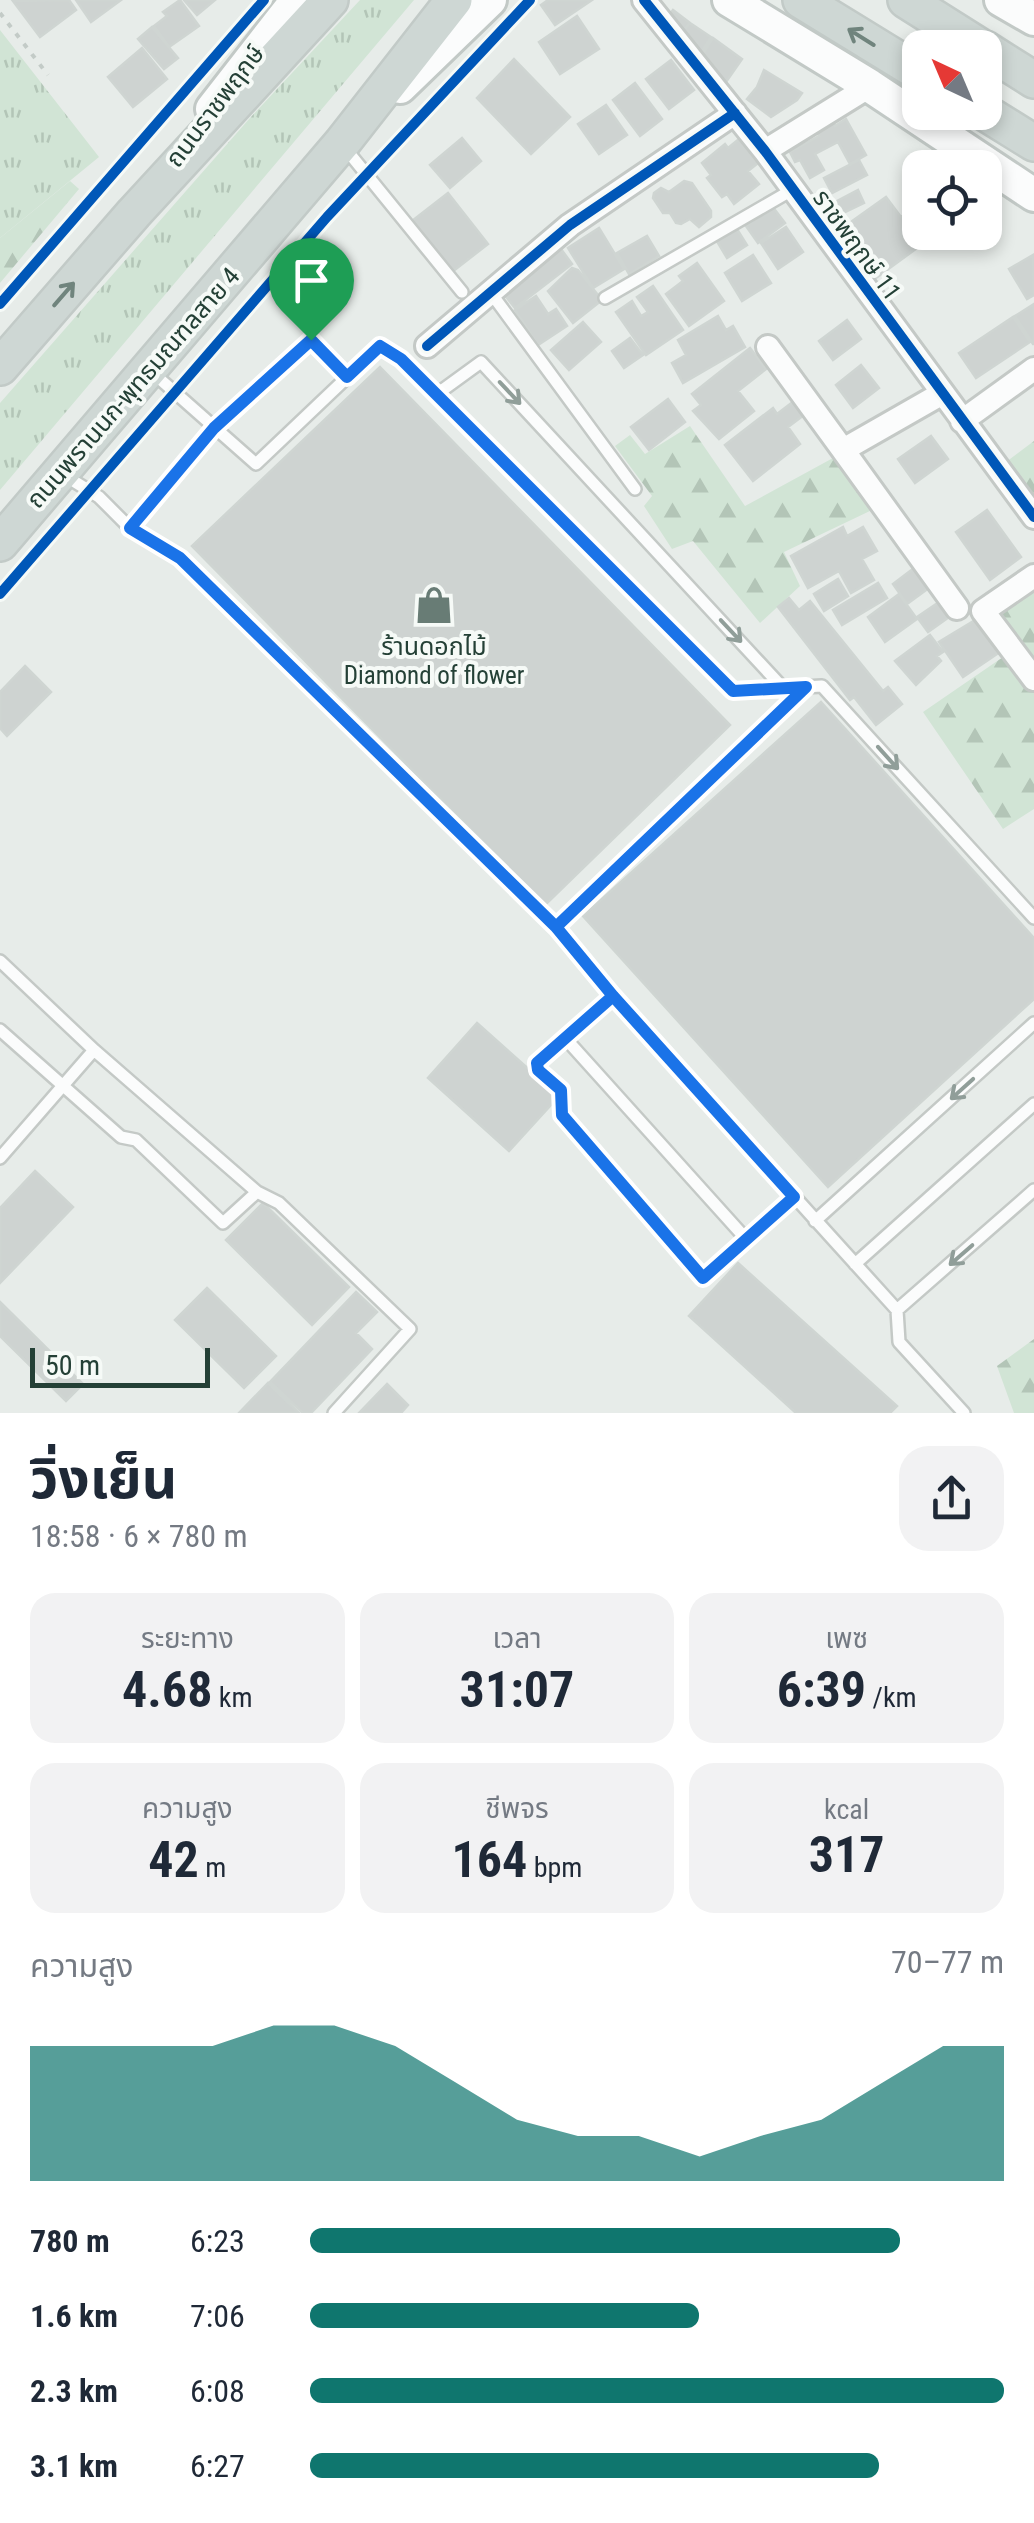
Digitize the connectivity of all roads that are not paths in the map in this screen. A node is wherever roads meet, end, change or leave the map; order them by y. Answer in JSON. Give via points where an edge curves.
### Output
{"nodes":[{"id":1,"x":297,"y":0,"type":"edge"},
{"id":2,"x":330,"y":0,"type":"edge"},
{"id":3,"x":454,"y":0,"type":"edge"},
{"id":4,"x":490,"y":0,"type":"edge"},
{"id":5,"x":644,"y":0,"type":"edge"},
{"id":6,"x":729,"y":0,"type":"edge"},
{"id":7,"x":749,"y":0,"type":"edge"},
{"id":8,"x":801,"y":0,"type":"edge"},
{"id":9,"x":906,"y":0,"type":"edge"},
{"id":10,"x":1001,"y":0,"type":"edge"},
{"id":11,"x":1034,"y":18,"type":"edge"},
{"id":12,"x":955,"y":30,"type":"edge"},
{"id":13,"x":1002,"y":60,"type":"edge"},
{"id":14,"x":902,"y":62,"type":"edge"},
{"id":15,"x":1034,"y":80,"type":"edge"},
{"id":16,"x":863,"y":81,"type":"junction"},
{"id":17,"x":734,"y":113,"type":"junction"},
{"id":18,"x":1002,"y":123,"type":"edge"},
{"id":19,"x":342,"y":143,"type":"junction"},
{"id":20,"x":1034,"y":143,"type":"edge"},
{"id":21,"x":765,"y":152,"type":"junction"},
{"id":22,"x":792,"y":190,"type":"junction"},
{"id":23,"x":1034,"y":194,"type":"edge"},
{"id":24,"x":134,"y":213,"type":"junction"},
{"id":25,"x":462,"y":292,"type":"dead end"},
{"id":26,"x":490,"y":292,"type":"junction"},
{"id":27,"x":606,"y":298,"type":"dead end"},
{"id":28,"x":427,"y":346,"type":"dead end"},
{"id":29,"x":768,"y":347,"type":"dead end"},
{"id":30,"x":0,"y":367,"type":"edge"},
{"id":31,"x":1034,"y":369,"type":"edge"},
{"id":32,"x":149,"y":370,"type":"junction"},
{"id":33,"x":347,"y":377,"type":"junction"},
{"id":34,"x":437,"y":394,"type":"junction"},
{"id":35,"x":941,"y":394,"type":"junction"},
{"id":36,"x":962,"y":421,"type":"junction"},
{"id":37,"x":214,"y":428,"type":"junction"},
{"id":38,"x":844,"y":450,"type":"junction"},
{"id":39,"x":61,"y":472,"type":"junction"},
{"id":40,"x":635,"y":488,"type":"dead end"},
{"id":41,"x":1034,"y":517,"type":"edge"},
{"id":42,"x":130,"y":528,"type":"junction"},
{"id":43,"x":0,"y":543,"type":"edge"},
{"id":44,"x":1034,"y":576,"type":"edge"},
{"id":45,"x":956,"y":608,"type":"dead end"},
{"id":46,"x":1034,"y":679,"type":"edge"},
{"id":47,"x":806,"y":687,"type":"junction"},
{"id":48,"x":783,"y":688,"type":"junction"},
{"id":49,"x":1034,"y":918,"type":"edge"},
{"id":50,"x":556,"y":927,"type":"junction"},
{"id":51,"x":0,"y":961,"type":"edge"},
{"id":52,"x":613,"y":996,"type":"junction"},
{"id":53,"x":1034,"y":1024,"type":"edge"},
{"id":54,"x":0,"y":1030,"type":"edge"},
{"id":55,"x":566,"y":1038,"type":"junction"},
{"id":56,"x":94,"y":1050,"type":"junction"},
{"id":57,"x":63,"y":1086,"type":"junction"},
{"id":58,"x":1034,"y":1104,"type":"edge"},
{"id":59,"x":0,"y":1158,"type":"edge"},
{"id":60,"x":1034,"y":1190,"type":"edge"},
{"id":61,"x":257,"y":1192,"type":"junction"},
{"id":62,"x":794,"y":1197,"type":"junction"},
{"id":63,"x":816,"y":1221,"type":"junction"},
{"id":64,"x":746,"y":1240,"type":"junction"},
{"id":65,"x":856,"y":1264,"type":"junction"},
{"id":66,"x":897,"y":1310,"type":"junction"},
{"id":67,"x":334,"y":1413,"type":"edge"},
{"id":68,"x":964,"y":1413,"type":"edge"}],
"edges":[{"from":1,"to":24,"type":"main road","name":"ถนนราชพฤกษ์"},
{"from":2,"to":24,"type":"main road"},
{"from":3,"to":19,"type":"main road","name":"ถนนพรานนก-พุทธมณฑลสาย 4"},
{"from":4,"to":19,"type":"main road"},
{"from":5,"to":17,"type":"street","name":"ราชพฤกษ์ 11"},
{"from":6,"to":16,"type":"main road"},
{"from":7,"to":16,"type":"main road"},
{"from":14,"to":8,"type":"main road","one_way":true},
{"from":9,"to":12,"type":"main road"},
{"from":10,"to":11,"type":"main road"},
{"from":13,"to":15,"type":"main road"},
{"from":16,"to":21,"type":"street"},
{"from":16,"to":23,"type":"main road"},
{"from":17,"to":21,"type":"street","name":"ราชพฤกษ์ 11"},
{"from":17,"to":26,"type":"street","via":[[570,226]]},
{"from":18,"to":20,"type":"main road"},
{"from":19,"to":25,"type":"lane"},
{"from":19,"to":32,"type":"main road","name":"ถนนพรานนก-พุทธมณฑลสาย 4"},
{"from":21,"to":22,"type":"street","name":"ราชพฤกษ์ 11"},
{"from":22,"to":27,"type":"lane"},
{"from":22,"to":35,"type":"street","name":"ราชพฤกษ์ 11"},
{"from":30,"to":24,"type":"main road","one_way":true},
{"from":26,"to":28,"type":"street"},
{"from":26,"to":40,"type":"lane"},
{"from":29,"to":38,"type":"street"},
{"from":31,"to":36,"type":"street"},
{"from":32,"to":37,"type":"lane"},
{"from":32,"to":39,"type":"main road","name":"ถนนพรานนก-พุทธมณฑลสาย 4"},
{"from":33,"to":34,"type":"lane","via":[[380,346]]},
{"from":33,"to":37,"type":"lane","via":[[256,464]]},
{"from":33,"to":37,"type":"lane","via":[[311,340]]},
{"from":34,"to":48,"type":"lane","via":[[733,691]]},
{"from":34,"to":48,"type":"lane","one_way":true,"via":[[481,362]]},
{"from":35,"to":36,"type":"street","name":"ราชพฤกษ์ 11"},
{"from":35,"to":38,"type":"street"},
{"from":36,"to":41,"type":"street","name":"ราชพฤกษ์ 11"},
{"from":37,"to":42,"type":"lane"},
{"from":38,"to":45,"type":"street"},
{"from":39,"to":42,"type":"lane"},
{"from":39,"to":43,"type":"main road","name":"ถนนพรานนก-พุทธมณฑลสาย 4"},
{"from":42,"to":50,"type":"lane","via":[[180,558]]},
{"from":44,"to":46,"type":"street","via":[[984,611]]},
{"from":47,"to":48,"type":"lane"},
{"from":47,"to":49,"type":"lane","one_way":true,"via":[[822,686]]},
{"from":47,"to":50,"type":"lane"},
{"from":50,"to":52,"type":"lane"},
{"from":51,"to":56,"type":"lane"},
{"from":52,"to":55,"type":"lane"},
{"from":52,"to":62,"type":"lane"},
{"from":53,"to":63,"type":"lane","one_way":true},
{"from":54,"to":57,"type":"lane"},
{"from":55,"to":64,"type":"lane"},
{"from":55,"to":64,"type":"lane","via":[[537,1063],[561,1090],[562,1115],[703,1278]]},
{"from":56,"to":57,"type":"lane"},
{"from":56,"to":61,"type":"lane"},
{"from":57,"to":59,"type":"lane"},
{"from":57,"to":61,"type":"lane","via":[[121,1136],[136,1140],[223,1223]]},
{"from":58,"to":65,"type":"lane"},
{"from":60,"to":66,"type":"lane","one_way":true},
{"from":61,"to":67,"type":"lane","via":[[278,1203],[410,1330]]},
{"from":62,"to":63,"type":"lane"},
{"from":62,"to":64,"type":"lane"},
{"from":63,"to":65,"type":"lane"},
{"from":65,"to":66,"type":"lane"},
{"from":66,"to":68,"type":"lane","via":[[900,1342]]}]}
